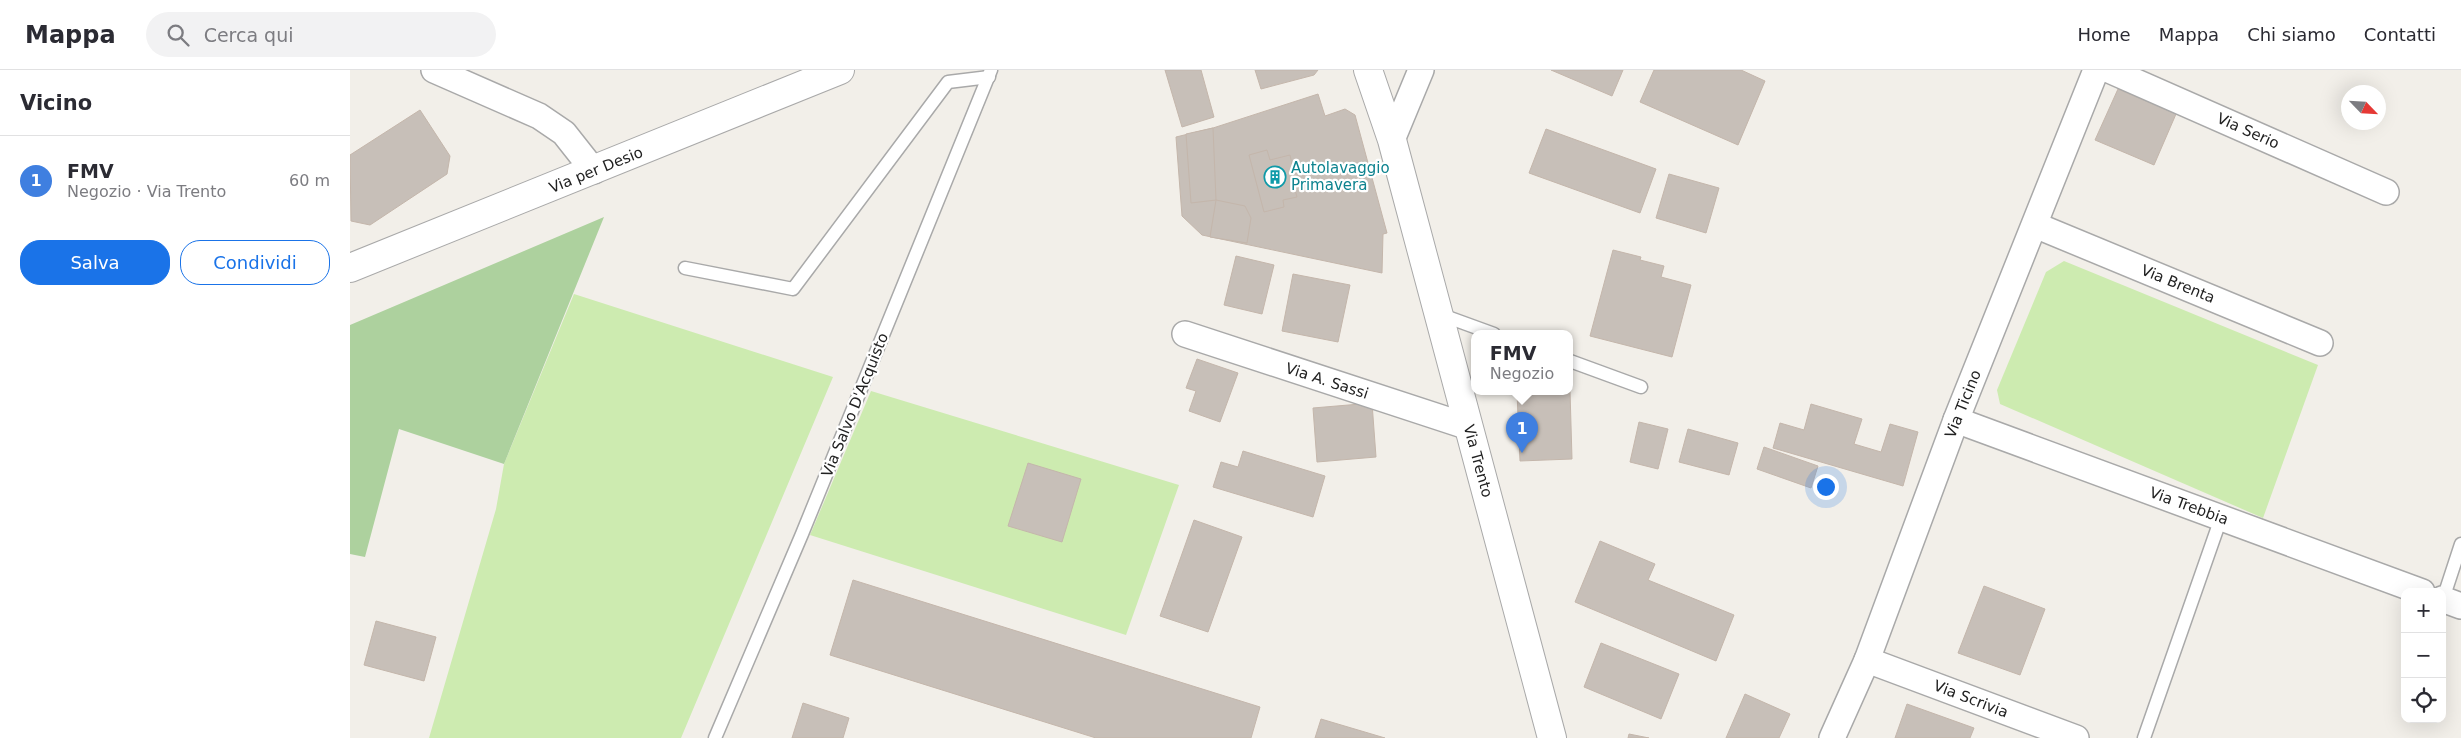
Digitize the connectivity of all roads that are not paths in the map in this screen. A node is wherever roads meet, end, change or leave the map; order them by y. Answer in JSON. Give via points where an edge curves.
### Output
{"nodes":[{"id":1,"x":434,"y":70,"type":"edge"},
{"id":2,"x":840,"y":70,"type":"edge"},
{"id":3,"x":1368,"y":70,"type":"edge"},
{"id":4,"x":1421,"y":70,"type":"edge"},
{"id":5,"x":2096,"y":70,"type":"edge"},
{"id":6,"x":2110,"y":70,"type":"edge"},
{"id":7,"x":990,"y":73,"type":"edge"},
{"id":8,"x":1392,"y":140,"type":"junction"},
{"id":9,"x":594,"y":171,"type":"junction"},
{"id":10,"x":2386,"y":192,"type":"dead end"},
{"id":11,"x":2035,"y":225,"type":"junction"},
{"id":12,"x":350,"y":268,"type":"edge"},
{"id":13,"x":685,"y":268,"type":"dead end"},
{"id":14,"x":1439,"y":314,"type":"junction"},
{"id":15,"x":1483,"y":330,"type":"edge"},
{"id":16,"x":1185,"y":334,"type":"dead end"},
{"id":17,"x":2320,"y":343,"type":"dead end"},
{"id":18,"x":1573,"y":363,"type":"edge"},
{"id":19,"x":1641,"y":387,"type":"dead end"},
{"id":20,"x":1956,"y":420,"type":"junction"},
{"id":21,"x":1469,"y":427,"type":"junction"},
{"id":22,"x":2221,"y":518,"type":"junction"},
{"id":23,"x":2461,"y":544,"type":"edge"},
{"id":24,"x":2411,"y":588,"type":"edge"},
{"id":25,"x":2446,"y":588,"type":"edge"},
{"id":26,"x":2446,"y":600,"type":"edge"},
{"id":27,"x":2461,"y":606,"type":"edge"},
{"id":28,"x":1867,"y":660,"type":"junction"},
{"id":29,"x":715,"y":738,"type":"edge"},
{"id":30,"x":1552,"y":738,"type":"edge"},
{"id":31,"x":1832,"y":738,"type":"edge"},
{"id":32,"x":2076,"y":738,"type":"edge"},
{"id":33,"x":2144,"y":738,"type":"edge"}],
"edges":[{"from":1,"to":9,"type":"street","via":[[539,116],[564,134]]},
{"from":2,"to":9,"type":"street","name":"Via per Desio"},
{"from":3,"to":8,"type":"street","name":"Via Trento"},
{"from":4,"to":8,"type":"street"},
{"from":5,"to":11,"type":"street","name":"Via Ticino"},
{"from":6,"to":10,"type":"street","name":"Via Serio"},
{"from":7,"to":13,"type":"lane","via":[[948,82],[793,289]]},
{"from":7,"to":29,"type":"lane","name":"Via Salvo D'Acquisto"},
{"from":8,"to":14,"type":"street","name":"Via Trento"},
{"from":9,"to":12,"type":"street","name":"Via per Desio"},
{"from":11,"to":17,"type":"street","name":"Via Brenta"},
{"from":11,"to":20,"type":"street","name":"Via Ticino"},
{"from":14,"to":15,"type":"lane"},
{"from":14,"to":21,"type":"street","name":"Via Trento"},
{"from":16,"to":21,"type":"street","name":"Via A. Sassi"},
{"from":18,"to":19,"type":"lane"},
{"from":20,"to":22,"type":"street","name":"Via Trebbia"},
{"from":20,"to":28,"type":"street","name":"Via Ticino"},
{"from":21,"to":30,"type":"street","name":"Via Trento"},
{"from":22,"to":24,"type":"street","name":"Via Trebbia"},
{"from":22,"to":33,"type":"lane"},
{"from":23,"to":25,"type":"lane"},
{"from":26,"to":27,"type":"street"},
{"from":28,"to":31,"type":"street","name":"Via Ticino"},
{"from":28,"to":32,"type":"street","name":"Via Scrivia"}]}
